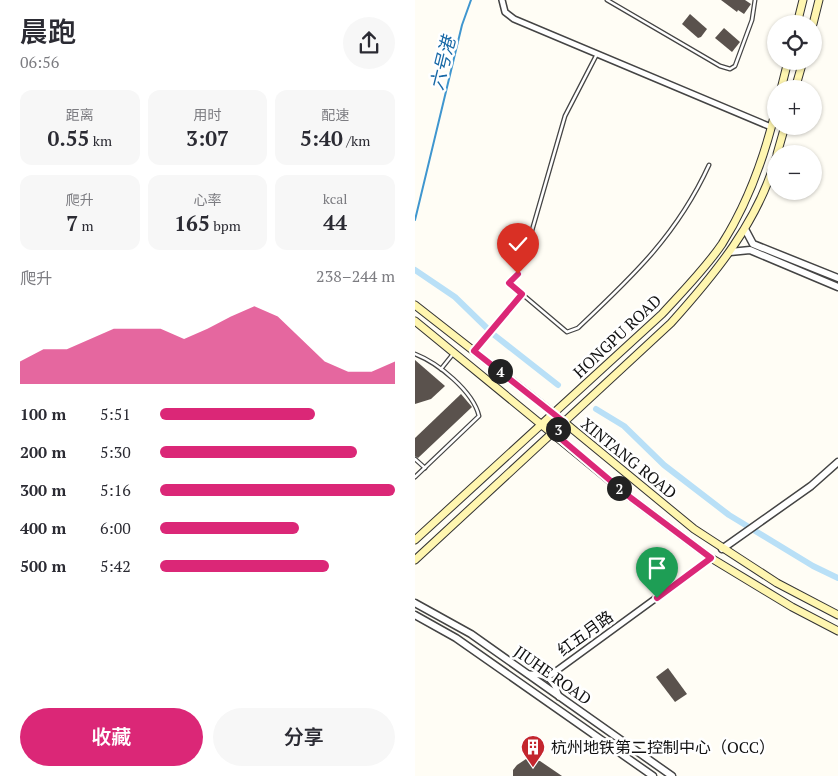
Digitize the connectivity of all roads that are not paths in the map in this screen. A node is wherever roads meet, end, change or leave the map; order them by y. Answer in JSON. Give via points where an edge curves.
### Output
{"nodes":[{"id":1,"x":502,"y":0,"type":"edge"},
{"id":2,"x":607,"y":0,"type":"edge"},
{"id":3,"x":755,"y":0,"type":"edge"},
{"id":4,"x":803,"y":0,"type":"edge"},
{"id":5,"x":819,"y":0,"type":"edge"},
{"id":6,"x":799,"y":15,"type":"edge"},
{"id":7,"x":815,"y":15,"type":"edge"},
{"id":8,"x":597,"y":54,"type":"junction"},
{"id":9,"x":767,"y":125,"type":"edge"},
{"id":10,"x":769,"y":135,"type":"edge"},
{"id":11,"x":709,"y":165,"type":"dead end"},
{"id":12,"x":767,"y":179,"type":"edge"},
{"id":13,"x":745,"y":229,"type":"junction"},
{"id":14,"x":730,"y":252,"type":"junction"},
{"id":15,"x":838,"y":278,"type":"edge"},
{"id":16,"x":838,"y":287,"type":"edge"},
{"id":17,"x":522,"y":294,"type":"junction"},
{"id":18,"x":415,"y":305,"type":"edge"},
{"id":19,"x":415,"y":321,"type":"edge"},
{"id":20,"x":474,"y":351,"type":"junction"},
{"id":21,"x":454,"y":353,"type":"junction"},
{"id":22,"x":415,"y":354,"type":"edge"},
{"id":23,"x":441,"y":369,"type":"junction"},
{"id":24,"x":553,"y":413,"type":"junction"},
{"id":25,"x":564,"y":422,"type":"junction"},
{"id":26,"x":541,"y":424,"type":"junction"},
{"id":27,"x":554,"y":433,"type":"junction"},
{"id":28,"x":415,"y":459,"type":"edge"},
{"id":29,"x":838,"y":462,"type":"edge"},
{"id":30,"x":425,"y":468,"type":"junction"},
{"id":31,"x":415,"y":478,"type":"edge"},
{"id":32,"x":415,"y":540,"type":"edge"},
{"id":33,"x":722,"y":549,"type":"junction"},
{"id":34,"x":711,"y":558,"type":"junction"},
{"id":35,"x":415,"y":560,"type":"edge"},
{"id":36,"x":415,"y":603,"type":"edge"},
{"id":37,"x":415,"y":615,"type":"edge"},
{"id":38,"x":838,"y":615,"type":"edge"},
{"id":39,"x":838,"y":631,"type":"edge"},
{"id":40,"x":528,"y":674,"type":"junction"},
{"id":41,"x":548,"y":677,"type":"junction"},
{"id":42,"x":559,"y":696,"type":"junction"},
{"id":43,"x":653,"y":776,"type":"edge"},
{"id":44,"x":672,"y":776,"type":"edge"}],
"edges":[{"from":1,"to":8,"type":"street","via":[[505,12],[514,19]]},
{"from":2,"to":3,"type":"lane","via":[[730,70],[739,57],[752,20]]},
{"from":4,"to":6,"type":"main road"},
{"from":5,"to":7,"type":"main road"},
{"from":8,"to":9,"type":"street"},
{"from":8,"to":17,"type":"lane","via":[[565,116],[522,265],[509,283]]},
{"from":10,"to":24,"type":"main road","name":"HONGPU ROAD","via":[[761,163],[722,244],[662,314]]},
{"from":11,"to":17,"type":"lane","via":[[698,189],[659,247],[578,328],[567,332]]},
{"from":12,"to":13,"type":"main road","name":"HONGPU ROAD"},
{"from":13,"to":14,"type":"main road","name":"HONGPU ROAD"},
{"from":13,"to":15,"type":"street","via":[[753,244]]},
{"from":14,"to":16,"type":"street","via":[[750,250]]},
{"from":14,"to":25,"type":"main road","name":"HONGPU ROAD","via":[[705,286],[671,323]]},
{"from":17,"to":20,"type":"lane"},
{"from":18,"to":20,"type":"main road","name":"XINTANG ROAD"},
{"from":19,"to":21,"type":"main road","name":"XINTANG ROAD"},
{"from":20,"to":24,"type":"main road","name":"XINTANG ROAD"},
{"from":21,"to":23,"type":"lane"},
{"from":21,"to":26,"type":"main road","name":"XINTANG ROAD"},
{"from":22,"to":23,"type":"lane"},
{"from":23,"to":30,"type":"lane","via":[[475,402],[479,416]]},
{"from":24,"to":25,"type":"main road","name":"XINTANG ROAD"},
{"from":24,"to":26,"type":"main road","name":"HONGPU ROAD"},
{"from":25,"to":27,"type":"main road","name":"HONGPU ROAD"},
{"from":25,"to":33,"type":"main road","name":"XINTANG ROAD"},
{"from":26,"to":27,"type":"main road","name":"XINTANG ROAD"},
{"from":26,"to":32,"type":"main road","name":"HONGPU ROAD"},
{"from":27,"to":34,"type":"main road","name":"XINTANG ROAD","via":[[631,498]]},
{"from":27,"to":35,"type":"main road","name":"HONGPU ROAD"},
{"from":28,"to":30,"type":"lane"},
{"from":29,"to":33,"type":"street","via":[[811,486]]},
{"from":30,"to":31,"type":"lane"},
{"from":33,"to":38,"type":"main road","name":"XINTANG ROAD"},
{"from":34,"to":39,"type":"main road","name":"XINTANG ROAD"},
{"from":34,"to":41,"type":"street","name":"红五月路"},
{"from":36,"to":40,"type":"street","name":"JIUHE ROAD","via":[[471,634]]},
{"from":37,"to":43,"type":"street","name":"JIUHE ROAD","via":[[457,638]]},
{"from":40,"to":41,"type":"street","name":"红五月路"},
{"from":40,"to":42,"type":"street","name":"JIUHE ROAD"},
{"from":41,"to":42,"type":"street","name":"红五月路","via":[[555,683]]},
{"from":42,"to":44,"type":"street","name":"JIUHE ROAD"}]}
